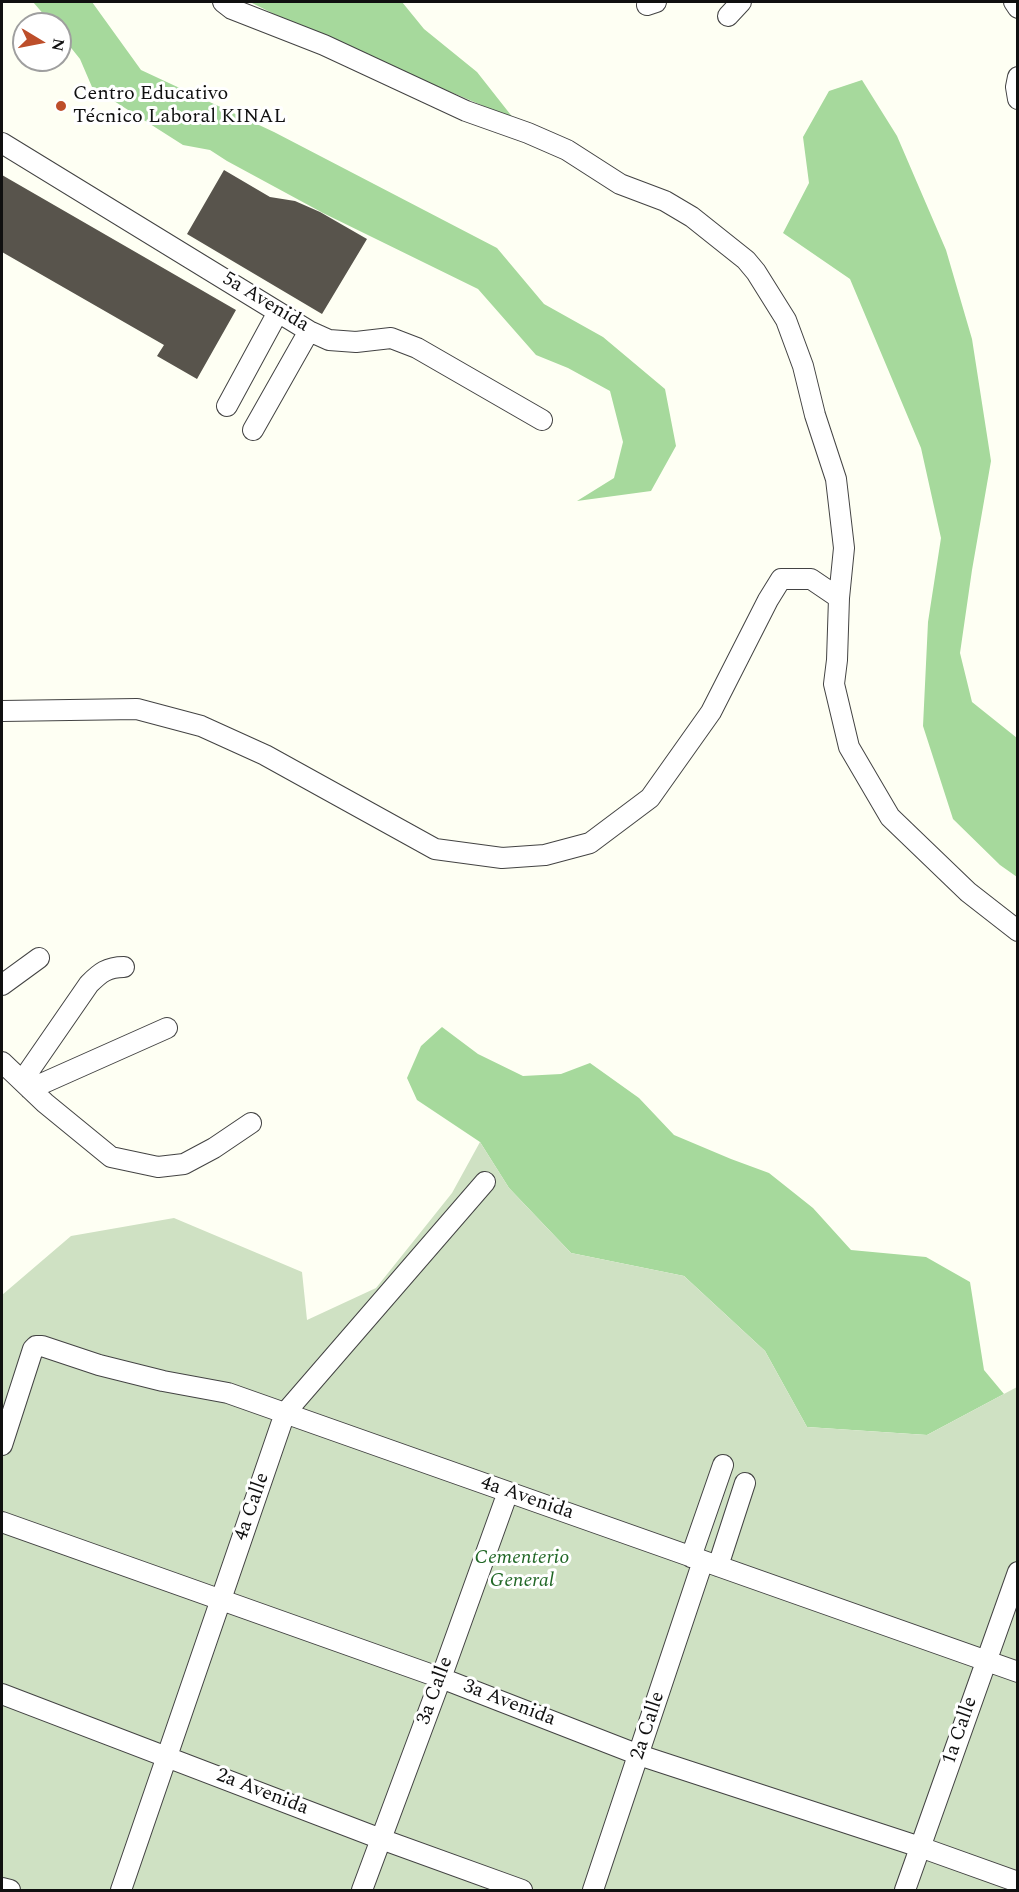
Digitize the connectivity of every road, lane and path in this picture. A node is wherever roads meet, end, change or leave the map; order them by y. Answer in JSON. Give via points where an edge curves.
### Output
{"nodes":[{"id":1,"x":223,"y":2,"type":"edge"},
{"id":2,"x":1014,"y":2,"type":"edge"},
{"id":3,"x":1017,"y":8,"type":"edge"},
{"id":4,"x":1017,"y":77,"type":"edge"},
{"id":5,"x":1017,"y":99,"type":"edge"},
{"id":6,"x":2,"y":143,"type":"edge"},
{"id":7,"x":278,"y":312,"type":"junction"},
{"id":8,"x":309,"y":331,"type":"junction"},
{"id":9,"x":227,"y":406,"type":"dead end"},
{"id":10,"x":542,"y":420,"type":"dead end"},
{"id":11,"x":253,"y":430,"type":"dead end"},
{"id":12,"x":839,"y":598,"type":"junction"},
{"id":13,"x":2,"y":711,"type":"edge"},
{"id":14,"x":1017,"y":931,"type":"edge"},
{"id":15,"x":39,"y":958,"type":"dead end"},
{"id":16,"x":124,"y":967,"type":"dead end"},
{"id":17,"x":2,"y":985,"type":"edge"},
{"id":18,"x":167,"y":1028,"type":"dead end"},
{"id":19,"x":2,"y":1062,"type":"edge"},
{"id":20,"x":26,"y":1085,"type":"junction"},
{"id":21,"x":251,"y":1123,"type":"dead end"},
{"id":22,"x":485,"y":1182,"type":"dead end"},
{"id":23,"x":285,"y":1413,"type":"junction"},
{"id":24,"x":2,"y":1445,"type":"edge"},
{"id":25,"x":723,"y":1465,"type":"dead end"},
{"id":26,"x":745,"y":1483,"type":"dead end"},
{"id":27,"x":508,"y":1492,"type":"junction"},
{"id":28,"x":2,"y":1522,"type":"edge"},
{"id":29,"x":704,"y":1561,"type":"junction"},
{"id":30,"x":1017,"y":1572,"type":"edge"},
{"id":31,"x":221,"y":1599,"type":"junction"},
{"id":32,"x":986,"y":1660,"type":"junction"},
{"id":33,"x":1017,"y":1671,"type":"edge"},
{"id":34,"x":441,"y":1678,"type":"junction"},
{"id":35,"x":2,"y":1694,"type":"edge"},
{"id":36,"x":639,"y":1755,"type":"junction"},
{"id":37,"x":167,"y":1756,"type":"junction"},
{"id":38,"x":381,"y":1839,"type":"junction"},
{"id":39,"x":920,"y":1847,"type":"junction"},
{"id":40,"x":1017,"y":1882,"type":"edge"},
{"id":41,"x":2,"y":1888,"type":"edge"},
{"id":42,"x":10,"y":1890,"type":"edge"},
{"id":43,"x":121,"y":1890,"type":"edge"},
{"id":44,"x":362,"y":1890,"type":"edge"},
{"id":45,"x":522,"y":1890,"type":"edge"},
{"id":46,"x":593,"y":1890,"type":"edge"},
{"id":47,"x":904,"y":1890,"type":"edge"}],
"edges":[{"from":1,"to":12,"type":"street","via":[[466,111],[567,150],[620,184],[665,201],[692,217],[746,260],[786,320],[836,479],[844,548]]},
{"from":2,"to":3,"type":"street"},
{"from":4,"to":5,"type":"street"},
{"from":6,"to":7,"type":"street","name":"5a Avenida"},
{"from":7,"to":8,"type":"street","name":"5a Avenida"},
{"from":7,"to":9,"type":"street"},
{"from":8,"to":10,"type":"street","name":"5a Avenida","via":[[329,340],[391,338],[417,348]]},
{"from":8,"to":11,"type":"street"},
{"from":12,"to":13,"type":"street","via":[[811,579],[781,579],[711,712],[650,798],[590,843],[545,855],[501,858],[435,849],[265,755],[201,726],[138,710]]},
{"from":12,"to":14,"type":"street","via":[[834,684],[849,747],[890,817],[968,892]]},
{"from":15,"to":17,"type":"street"},
{"from":16,"to":20,"type":"street","via":[[102,971],[88,984]]},
{"from":18,"to":20,"type":"street"},
{"from":19,"to":20,"type":"street"},
{"from":20,"to":21,"type":"street","via":[[111,1157],[158,1167],[184,1164]]},
{"from":22,"to":23,"type":"street","name":"4a Calle"},
{"from":23,"to":24,"type":"street","name":"4a Avenida","via":[[228,1393],[118,1370],[36,1346]]},
{"from":23,"to":27,"type":"street","name":"4a Avenida"},
{"from":23,"to":31,"type":"street","name":"4a Calle"},
{"from":25,"to":29,"type":"street"},
{"from":26,"to":29,"type":"street"},
{"from":27,"to":29,"type":"street","name":"4a Avenida"},
{"from":27,"to":34,"type":"street","name":"3a Calle"},
{"from":28,"to":31,"type":"street","name":"3a Avenida"},
{"from":29,"to":32,"type":"street","name":"4a Avenida"},
{"from":29,"to":36,"type":"street","name":"2a Calle"},
{"from":30,"to":32,"type":"street","name":"1a Calle"},
{"from":31,"to":34,"type":"street","name":"3a Avenida"},
{"from":31,"to":37,"type":"street","name":"4a Calle"},
{"from":32,"to":33,"type":"street","name":"4a Avenida"},
{"from":32,"to":39,"type":"street","name":"1a Calle"},
{"from":34,"to":36,"type":"street","name":"3a Avenida"},
{"from":34,"to":38,"type":"street","name":"3a Calle"},
{"from":35,"to":37,"type":"street","name":"2a Avenida"},
{"from":36,"to":39,"type":"street","name":"3a Avenida"},
{"from":36,"to":46,"type":"street","name":"2a Calle"},
{"from":37,"to":38,"type":"street","name":"2a Avenida"},
{"from":37,"to":43,"type":"street","name":"4a Calle"},
{"from":38,"to":44,"type":"street","name":"3a Calle"},
{"from":38,"to":45,"type":"street","name":"2a Avenida"},
{"from":39,"to":40,"type":"street","name":"3a Avenida"},
{"from":39,"to":47,"type":"street","name":"1a Calle"},
{"from":41,"to":42,"type":"street"}]}
